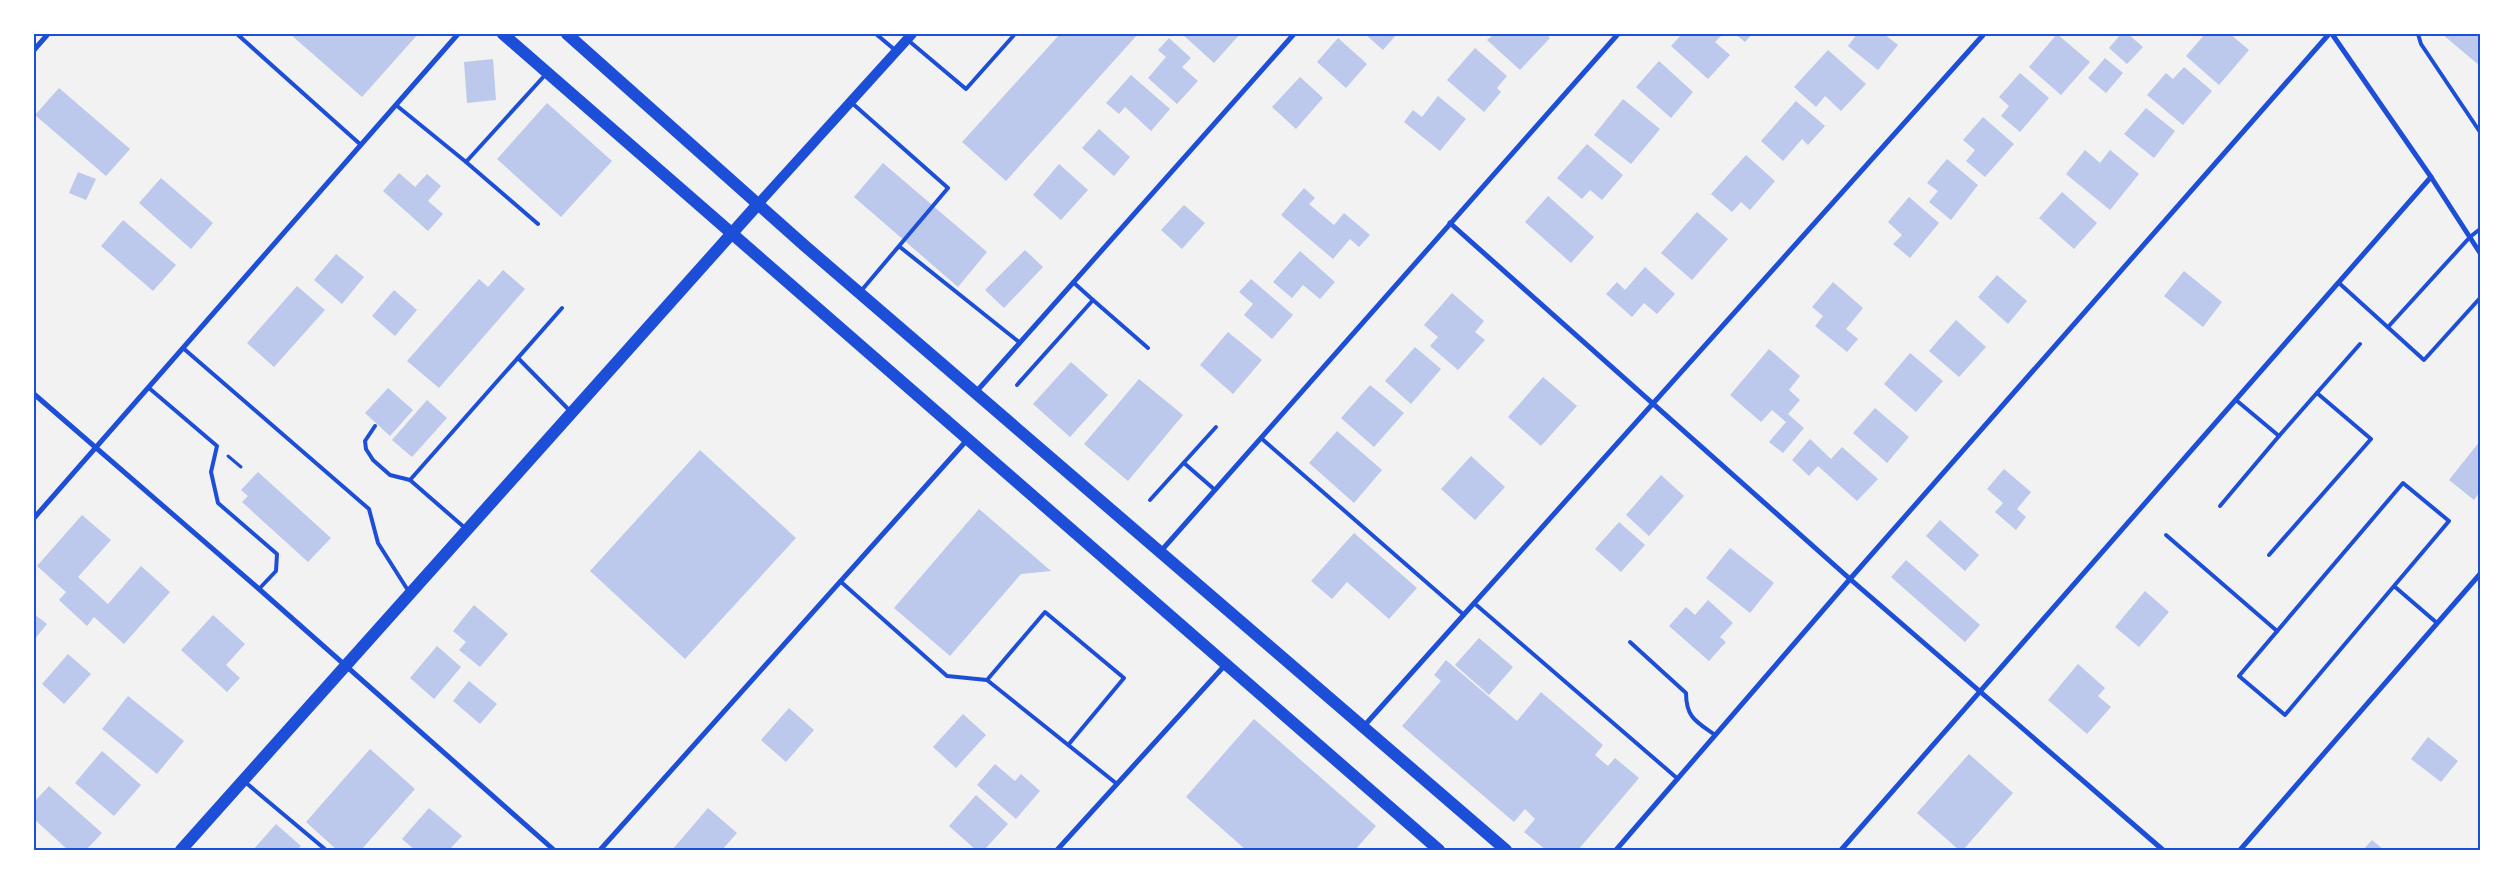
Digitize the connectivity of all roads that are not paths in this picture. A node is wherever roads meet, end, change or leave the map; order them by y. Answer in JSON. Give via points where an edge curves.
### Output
{"nodes":[{"id":1,"x":48,"y":34,"type":"edge"},
{"id":2,"x":237,"y":34,"type":"edge"},
{"id":3,"x":458,"y":34,"type":"edge"},
{"id":4,"x":504,"y":34,"type":"edge"},
{"id":5,"x":567,"y":34,"type":"edge"},
{"id":6,"x":876,"y":34,"type":"edge"},
{"id":7,"x":1015,"y":34,"type":"edge"},
{"id":8,"x":1294,"y":34,"type":"edge"},
{"id":9,"x":1618,"y":34,"type":"edge"},
{"id":10,"x":1984,"y":34,"type":"edge"},
{"id":11,"x":2331,"y":34,"type":"edge"},
{"id":12,"x":2418,"y":34,"type":"edge"},
{"id":13,"x":909,"y":36,"type":"edge"},
{"id":14,"x":34,"y":50,"type":"edge"},
{"id":15,"x":896,"y":51,"type":"junction"},
{"id":16,"x":548,"y":72,"type":"junction"},
{"id":17,"x":851,"y":102,"type":"junction"},
{"id":18,"x":396,"y":105,"type":"junction"},
{"id":19,"x":2480,"y":132,"type":"edge"},
{"id":20,"x":361,"y":144,"type":"junction"},
{"id":21,"x":466,"y":162,"type":"junction"},
{"id":22,"x":2432,"y":177,"type":"junction"},
{"id":23,"x":759,"y":203,"type":"junction"},
{"id":24,"x":538,"y":224,"type":"dead end"},
{"id":25,"x":1450,"y":224,"type":"junction"},
{"id":26,"x":2480,"y":229,"type":"edge"},
{"id":27,"x":732,"y":233,"type":"junction"},
{"id":28,"x":2470,"y":237,"type":"junction"},
{"id":29,"x":900,"y":247,"type":"junction"},
{"id":30,"x":2480,"y":254,"type":"edge"},
{"id":31,"x":1073,"y":282,"type":"junction"},
{"id":32,"x":2339,"y":283,"type":"junction"},
{"id":33,"x":860,"y":292,"type":"junction"},
{"id":34,"x":2480,"y":298,"type":"edge"},
{"id":35,"x":1093,"y":300,"type":"junction"},
{"id":36,"x":562,"y":308,"type":"dead end"},
{"id":37,"x":2388,"y":327,"type":"junction"},
{"id":38,"x":1019,"y":342,"type":"junction"},
{"id":39,"x":2360,"y":344,"type":"dead end"},
{"id":40,"x":183,"y":348,"type":"junction"},
{"id":41,"x":1148,"y":348,"type":"dead end"},
{"id":42,"x":518,"y":358,"type":"junction"},
{"id":43,"x":1017,"y":385,"type":"dead end"},
{"id":44,"x":148,"y":388,"type":"junction"},
{"id":45,"x":976,"y":392,"type":"junction"},
{"id":46,"x":2317,"y":393,"type":"junction"},
{"id":47,"x":34,"y":394,"type":"edge"},
{"id":48,"x":2236,"y":400,"type":"junction"},
{"id":49,"x":1652,"y":404,"type":"junction"},
{"id":50,"x":572,"y":413,"type":"junction"},
{"id":51,"x":375,"y":426,"type":"dead end"},
{"id":52,"x":1216,"y":427,"type":"dead end"},
{"id":53,"x":2279,"y":436,"type":"junction"},
{"id":54,"x":1262,"y":438,"type":"junction"},
{"id":55,"x":967,"y":440,"type":"junction"},
{"id":56,"x":96,"y":448,"type":"junction"},
{"id":57,"x":1184,"y":463,"type":"junction"},
{"id":58,"x":410,"y":480,"type":"junction"},
{"id":59,"x":1215,"y":490,"type":"junction"},
{"id":60,"x":1150,"y":500,"type":"dead end"},
{"id":61,"x":2220,"y":506,"type":"dead end"},
{"id":62,"x":34,"y":518,"type":"edge"},
{"id":63,"x":467,"y":530,"type":"junction"},
{"id":64,"x":2166,"y":535,"type":"dead end"},
{"id":65,"x":1161,"y":552,"type":"junction"},
{"id":66,"x":2269,"y":555,"type":"dead end"},
{"id":67,"x":2480,"y":574,"type":"edge"},
{"id":68,"x":1850,"y":579,"type":"junction"},
{"id":69,"x":840,"y":581,"type":"junction"},
{"id":70,"x":2394,"y":586,"type":"junction"},
{"id":71,"x":259,"y":589,"type":"junction"},
{"id":72,"x":410,"y":594,"type":"junction"},
{"id":73,"x":1474,"y":603,"type":"junction"},
{"id":74,"x":1464,"y":614,"type":"junction"},
{"id":75,"x":2437,"y":623,"type":"junction"},
{"id":76,"x":2277,"y":631,"type":"junction"},
{"id":77,"x":1630,"y":642,"type":"dead end"},
{"id":78,"x":1226,"y":664,"type":"junction"},
{"id":79,"x":346,"y":666,"type":"junction"},
{"id":80,"x":987,"y":680,"type":"junction"},
{"id":81,"x":1980,"y":692,"type":"junction"},
{"id":82,"x":1364,"y":726,"type":"junction"},
{"id":83,"x":1715,"y":735,"type":"junction"},
{"id":84,"x":1069,"y":744,"type":"junction"},
{"id":85,"x":1678,"y":779,"type":"junction"},
{"id":86,"x":243,"y":780,"type":"junction"},
{"id":87,"x":1116,"y":784,"type":"junction"},
{"id":88,"x":181,"y":850,"type":"edge"},
{"id":89,"x":326,"y":850,"type":"edge"},
{"id":90,"x":554,"y":850,"type":"edge"},
{"id":91,"x":600,"y":850,"type":"edge"},
{"id":92,"x":1057,"y":850,"type":"edge"},
{"id":93,"x":1439,"y":850,"type":"edge"},
{"id":94,"x":1506,"y":850,"type":"edge"},
{"id":95,"x":1616,"y":850,"type":"edge"},
{"id":96,"x":1841,"y":850,"type":"edge"},
{"id":97,"x":2163,"y":850,"type":"edge"},
{"id":98,"x":2240,"y":850,"type":"edge"}],
"edges":[{"from":1,"to":14,"type":"street"},
{"from":2,"to":20,"type":"lane"},
{"from":3,"to":18,"type":"street"},
{"from":4,"to":16,"type":"main road"},
{"from":5,"to":23,"type":"main road"},
{"from":6,"to":15,"type":"lane"},
{"from":7,"to":13,"type":"lane","via":[[966,89]]},
{"from":8,"to":31,"type":"street"},
{"from":9,"to":25,"type":"street"},
{"from":10,"to":49,"type":"street"},
{"from":11,"to":22,"type":"street"},
{"from":11,"to":68,"type":"street"},
{"from":12,"to":19,"type":"lane","via":[[2421,44]]},
{"from":13,"to":15,"type":"main road"},
{"from":15,"to":17,"type":"main road"},
{"from":16,"to":21,"type":"lane"},
{"from":16,"to":27,"type":"main road"},
{"from":17,"to":23,"type":"main road"},
{"from":17,"to":29,"type":"lane","via":[[948,188]]},
{"from":18,"to":20,"type":"street"},
{"from":18,"to":21,"type":"lane"},
{"from":20,"to":40,"type":"street"},
{"from":21,"to":24,"type":"lane"},
{"from":22,"to":28,"type":"street"},
{"from":22,"to":32,"type":"street"},
{"from":23,"to":27,"type":"main road"},
{"from":23,"to":33,"type":"main road"},
{"from":25,"to":49,"type":"street"},
{"from":25,"to":54,"type":"street"},
{"from":26,"to":28,"type":"lane"},
{"from":27,"to":50,"type":"main road"},
{"from":27,"to":55,"type":"main road"},
{"from":28,"to":30,"type":"street"},
{"from":28,"to":37,"type":"lane"},
{"from":29,"to":33,"type":"lane"},
{"from":29,"to":38,"type":"lane"},
{"from":31,"to":35,"type":"lane"},
{"from":31,"to":38,"type":"street"},
{"from":32,"to":37,"type":"lane"},
{"from":32,"to":48,"type":"street"},
{"from":33,"to":45,"type":"main road"},
{"from":34,"to":37,"type":"lane","via":[[2424,360]]},
{"from":35,"to":41,"type":"lane"},
{"from":35,"to":43,"type":"lane"},
{"from":36,"to":42,"type":"lane"},
{"from":38,"to":45,"type":"street"},
{"from":39,"to":46,"type":"lane"},
{"from":40,"to":44,"type":"street"},
{"from":40,"to":72,"type":"lane","via":[[369,509],[378,543]]},
{"from":42,"to":50,"type":"lane"},
{"from":42,"to":58,"type":"lane"},
{"from":44,"to":56,"type":"street"},
{"from":44,"to":71,"type":"lane","via":[[216,446],[211,472],[218,502],[277,554],[276,571]]},
{"from":45,"to":65,"type":"main road"},
{"from":46,"to":53,"type":"lane"},
{"from":46,"to":66,"type":"lane","via":[[2371,439]]},
{"from":47,"to":56,"type":"street"},
{"from":48,"to":53,"type":"lane"},
{"from":48,"to":81,"type":"street"},
{"from":49,"to":68,"type":"street"},
{"from":49,"to":73,"type":"street"},
{"from":50,"to":63,"type":"main road"},
{"from":51,"to":58,"type":"lane","via":[[365,441],[373,460],[390,475]]},
{"from":52,"to":57,"type":"lane"},
{"from":53,"to":61,"type":"lane"},
{"from":54,"to":59,"type":"street"},
{"from":54,"to":74,"type":"lane"},
{"from":55,"to":69,"type":"street"},
{"from":55,"to":78,"type":"main road"},
{"from":56,"to":62,"type":"street"},
{"from":56,"to":71,"type":"street"},
{"from":57,"to":59,"type":"lane"},
{"from":57,"to":60,"type":"lane"},
{"from":58,"to":63,"type":"lane"},
{"from":59,"to":65,"type":"street"},
{"from":63,"to":72,"type":"main road"},
{"from":64,"to":76,"type":"lane"},
{"from":65,"to":82,"type":"main road"},
{"from":67,"to":75,"type":"street"},
{"from":68,"to":81,"type":"street"},
{"from":68,"to":83,"type":"street"},
{"from":69,"to":80,"type":"lane","via":[[947,676]]},
{"from":69,"to":91,"type":"street"},
{"from":70,"to":75,"type":"lane"},
{"from":70,"to":76,"type":"lane","via":[[2285,715],[2239,676]]},
{"from":70,"to":76,"type":"lane","via":[[2449,521],[2403,483]]},
{"from":71,"to":79,"type":"street"},
{"from":72,"to":79,"type":"main road"},
{"from":73,"to":74,"type":"street"},
{"from":73,"to":85,"type":"lane"},
{"from":74,"to":82,"type":"street"},
{"from":75,"to":98,"type":"street"},
{"from":77,"to":83,"type":"lane","via":[[1686,693],[1686,706],[1692,719]]},
{"from":78,"to":87,"type":"street"},
{"from":78,"to":93,"type":"main road"},
{"from":79,"to":86,"type":"main road"},
{"from":79,"to":90,"type":"street"},
{"from":80,"to":84,"type":"lane"},
{"from":80,"to":84,"type":"lane","via":[[1045,612],[1124,678]]},
{"from":81,"to":96,"type":"street"},
{"from":81,"to":97,"type":"street"},
{"from":82,"to":94,"type":"main road"},
{"from":83,"to":85,"type":"street"},
{"from":84,"to":87,"type":"lane"},
{"from":85,"to":95,"type":"street"},
{"from":86,"to":88,"type":"main road"},
{"from":86,"to":89,"type":"lane"},
{"from":87,"to":92,"type":"street"}]}
